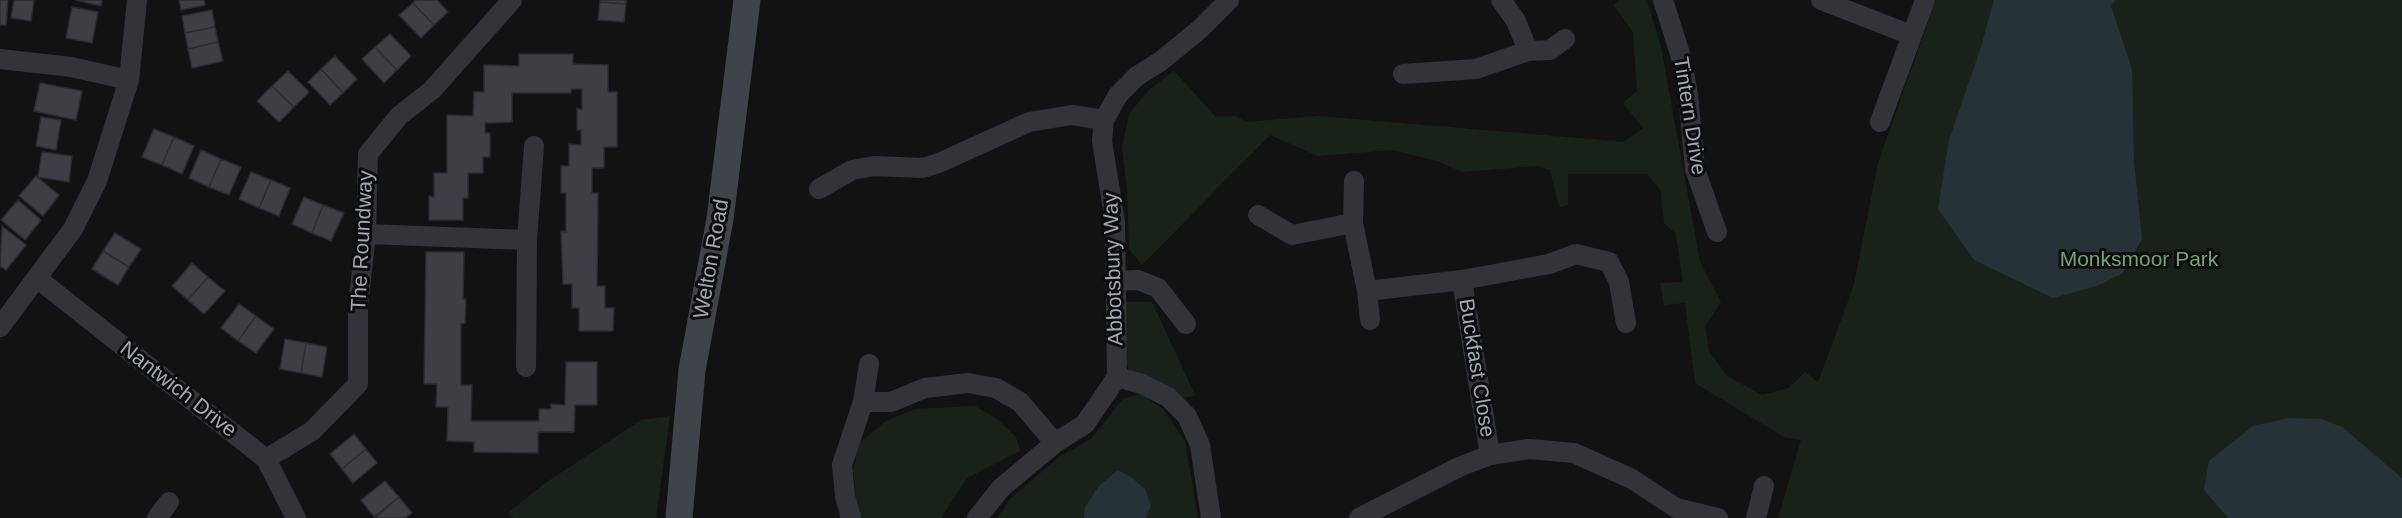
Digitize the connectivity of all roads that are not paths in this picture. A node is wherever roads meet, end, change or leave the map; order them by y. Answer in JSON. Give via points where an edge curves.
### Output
{"nodes":[{"id":1,"x":137,"y":0,"type":"edge"},
{"id":2,"x":512,"y":0,"type":"edge"},
{"id":3,"x":747,"y":0,"type":"edge"},
{"id":4,"x":1229,"y":0,"type":"edge"},
{"id":5,"x":1501,"y":0,"type":"edge"},
{"id":6,"x":1663,"y":0,"type":"edge"},
{"id":7,"x":1821,"y":0,"type":"edge"},
{"id":8,"x":1925,"y":0,"type":"edge"},
{"id":9,"x":1911,"y":35,"type":"junction"},
{"id":10,"x":1565,"y":39,"type":"dead end"},
{"id":11,"x":1528,"y":51,"type":"junction"},
{"id":12,"x":0,"y":59,"type":"edge"},
{"id":13,"x":1403,"y":74,"type":"dead end"},
{"id":14,"x":129,"y":80,"type":"junction"},
{"id":15,"x":1104,"y":120,"type":"junction"},
{"id":16,"x":1880,"y":122,"type":"dead end"},
{"id":17,"x":534,"y":146,"type":"dead end"},
{"id":18,"x":1354,"y":181,"type":"dead end"},
{"id":19,"x":819,"y":189,"type":"dead end"},
{"id":20,"x":1258,"y":215,"type":"dead end"},
{"id":21,"x":1353,"y":223,"type":"junction"},
{"id":22,"x":1717,"y":232,"type":"dead end"},
{"id":23,"x":366,"y":234,"type":"junction"},
{"id":24,"x":527,"y":240,"type":"junction"},
{"id":25,"x":38,"y":279,"type":"junction"},
{"id":26,"x":1461,"y":280,"type":"junction"},
{"id":27,"x":1115,"y":281,"type":"junction"},
{"id":28,"x":1367,"y":291,"type":"junction"},
{"id":29,"x":1370,"y":320,"type":"dead end"},
{"id":30,"x":1626,"y":323,"type":"dead end"},
{"id":31,"x":1186,"y":324,"type":"dead end"},
{"id":32,"x":0,"y":327,"type":"edge"},
{"id":33,"x":869,"y":364,"type":"dead end"},
{"id":34,"x":526,"y":368,"type":"dead end"},
{"id":35,"x":1117,"y":377,"type":"junction"},
{"id":36,"x":863,"y":402,"type":"junction"},
{"id":37,"x":1055,"y":443,"type":"junction"},
{"id":38,"x":1490,"y":456,"type":"junction"},
{"id":39,"x":266,"y":459,"type":"junction"},
{"id":40,"x":1764,"y":486,"type":"dead end"},
{"id":41,"x":169,"y":502,"type":"dead end"},
{"id":42,"x":157,"y":518,"type":"edge"},
{"id":43,"x":296,"y":518,"type":"edge"},
{"id":44,"x":679,"y":518,"type":"edge"},
{"id":45,"x":851,"y":518,"type":"edge"},
{"id":46,"x":977,"y":518,"type":"edge"},
{"id":47,"x":1211,"y":518,"type":"edge"},
{"id":48,"x":1359,"y":518,"type":"edge"},
{"id":49,"x":1718,"y":518,"type":"edge"},
{"id":50,"x":1756,"y":518,"type":"edge"}],
"edges":[{"from":1,"to":14,"type":"street"},
{"from":2,"to":23,"type":"street","name":"The Roundway","via":[[432,90],[399,116],[368,154]]},
{"from":3,"to":44,"type":"street","name":"Welton Road","via":[[720,219],[692,370]]},
{"from":4,"to":15,"type":"street","name":"Abbotsbury Way","via":[[1200,30],[1137,76],[1118,95]]},
{"from":5,"to":11,"type":"street","via":[[1516,21]]},
{"from":6,"to":22,"type":"street","name":"Tintern Drive","via":[[1686,85],[1695,169]]},
{"from":7,"to":9,"type":"street"},
{"from":8,"to":9,"type":"street"},
{"from":9,"to":16,"type":"street"},
{"from":10,"to":11,"type":"street","via":[[1550,50]]},
{"from":11,"to":13,"type":"street","via":[[1476,69]]},
{"from":12,"to":14,"type":"street","via":[[71,67]]},
{"from":14,"to":25,"type":"street","via":[[97,181],[73,229]]},
{"from":15,"to":19,"type":"street","via":[[1072,115],[1029,122],[939,163],[923,168],[874,166],[852,170]]},
{"from":15,"to":27,"type":"street","name":"Abbotsbury Way","via":[[1102,141],[1115,222]]},
{"from":17,"to":24,"type":"street"},
{"from":18,"to":21,"type":"street"},
{"from":20,"to":21,"type":"street","via":[[1292,235]]},
{"from":21,"to":28,"type":"street"},
{"from":23,"to":24,"type":"street"},
{"from":23,"to":39,"type":"street","name":"The Roundway","via":[[358,305],[358,384],[312,431]]},
{"from":24,"to":34,"type":"street"},
{"from":25,"to":32,"type":"street"},
{"from":25,"to":39,"type":"street","name":"Nantwich Drive"},
{"from":26,"to":28,"type":"street","name":"Buckfast Close"},
{"from":26,"to":30,"type":"street","name":"Buckfast Close","via":[[1549,264],[1576,254],[1609,262],[1619,282]]},
{"from":26,"to":38,"type":"street","name":"Buckfast Close"},
{"from":27,"to":31,"type":"street","via":[[1138,280],[1158,288]]},
{"from":27,"to":35,"type":"street","name":"Abbotsbury Way"},
{"from":28,"to":29,"type":"street"},
{"from":33,"to":36,"type":"street"},
{"from":35,"to":37,"type":"street","via":[[1084,424]]},
{"from":35,"to":47,"type":"street","via":[[1168,397],[1187,416],[1200,445]]},
{"from":36,"to":37,"type":"street","via":[[891,402],[925,388],[968,383],[996,388],[1020,402]]},
{"from":36,"to":45,"type":"street","via":[[842,465]]},
{"from":37,"to":46,"type":"street","via":[[1001,488]]},
{"from":38,"to":48,"type":"street","via":[[1459,467]]},
{"from":38,"to":49,"type":"street","via":[[1529,449],[1574,453],[1632,479],[1676,508]]},
{"from":39,"to":43,"type":"street","name":"Nantwich Drive"},
{"from":40,"to":50,"type":"street"},
{"from":41,"to":42,"type":"street"}]}
